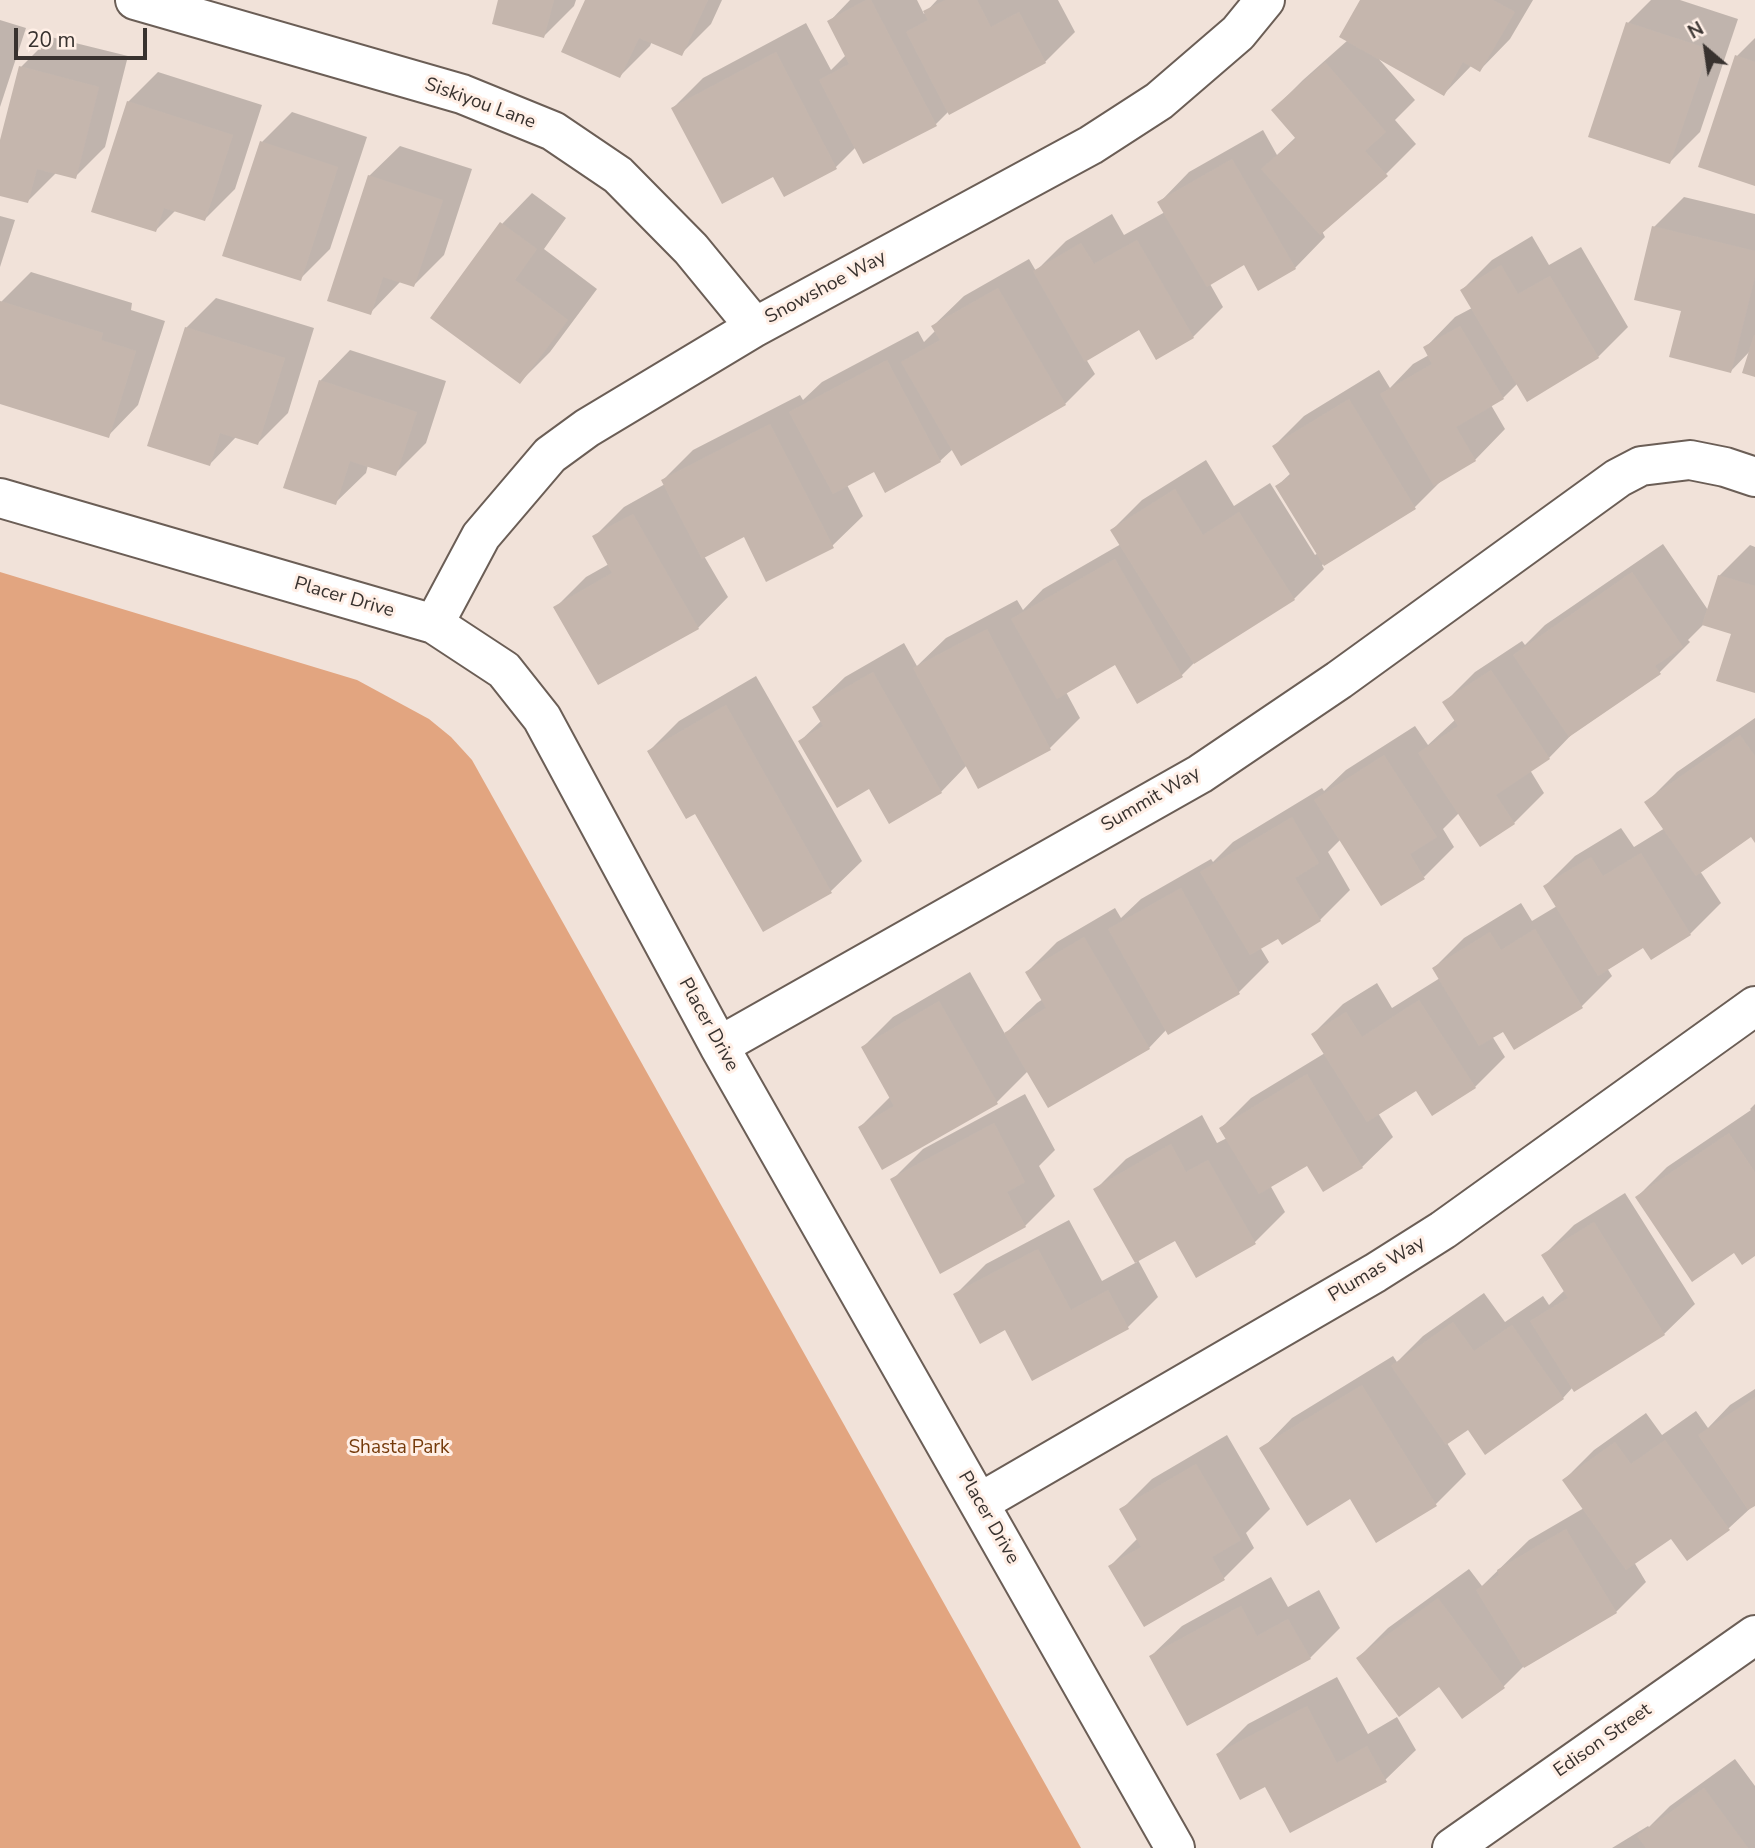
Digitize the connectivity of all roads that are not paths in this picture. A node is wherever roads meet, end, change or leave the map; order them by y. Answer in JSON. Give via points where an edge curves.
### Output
{"nodes":[{"id":1,"x":135,"y":0,"type":"edge"},
{"id":2,"x":1265,"y":0,"type":"edge"},
{"id":3,"x":755,"y":327,"type":"junction"},
{"id":4,"x":1755,"y":477,"type":"edge"},
{"id":5,"x":0,"y":498,"type":"edge"},
{"id":6,"x":435,"y":624,"type":"junction"},
{"id":7,"x":1755,"y":1006,"type":"edge"},
{"id":8,"x":719,"y":1046,"type":"junction"},
{"id":9,"x":979,"y":1503,"type":"junction"},
{"id":10,"x":1755,"y":1634,"type":"edge"},
{"id":11,"x":1175,"y":1848,"type":"edge"},
{"id":12,"x":1452,"y":1848,"type":"edge"}],
"edges":[{"from":1,"to":3,"type":"street","name":"Siskiyou Lane","via":[[462,94],[553,131],[618,175],[691,249]]},
{"from":2,"to":3,"type":"street","name":"Snowshoe Way","via":[[1238,33],[1159,101],[1091,145]]},
{"from":3,"to":6,"type":"street","name":"Snowshoe Way","via":[[550,455],[481,536]]},
{"from":4,"to":8,"type":"street","name":"Summit Way","via":[[1690,460],[1641,466],[1618,478],[1339,680],[1200,774]]},
{"from":5,"to":6,"type":"street","name":"Placer Drive"},
{"from":6,"to":8,"type":"street","name":"Placer Drive","via":[[504,670],[542,718]]},
{"from":7,"to":9,"type":"street","name":"Plumas Way","via":[[1443,1230]]},
{"from":8,"to":9,"type":"street","name":"Placer Drive"},
{"from":9,"to":11,"type":"street","name":"Placer Drive"},
{"from":10,"to":12,"type":"street","name":"Edison Street"}]}
